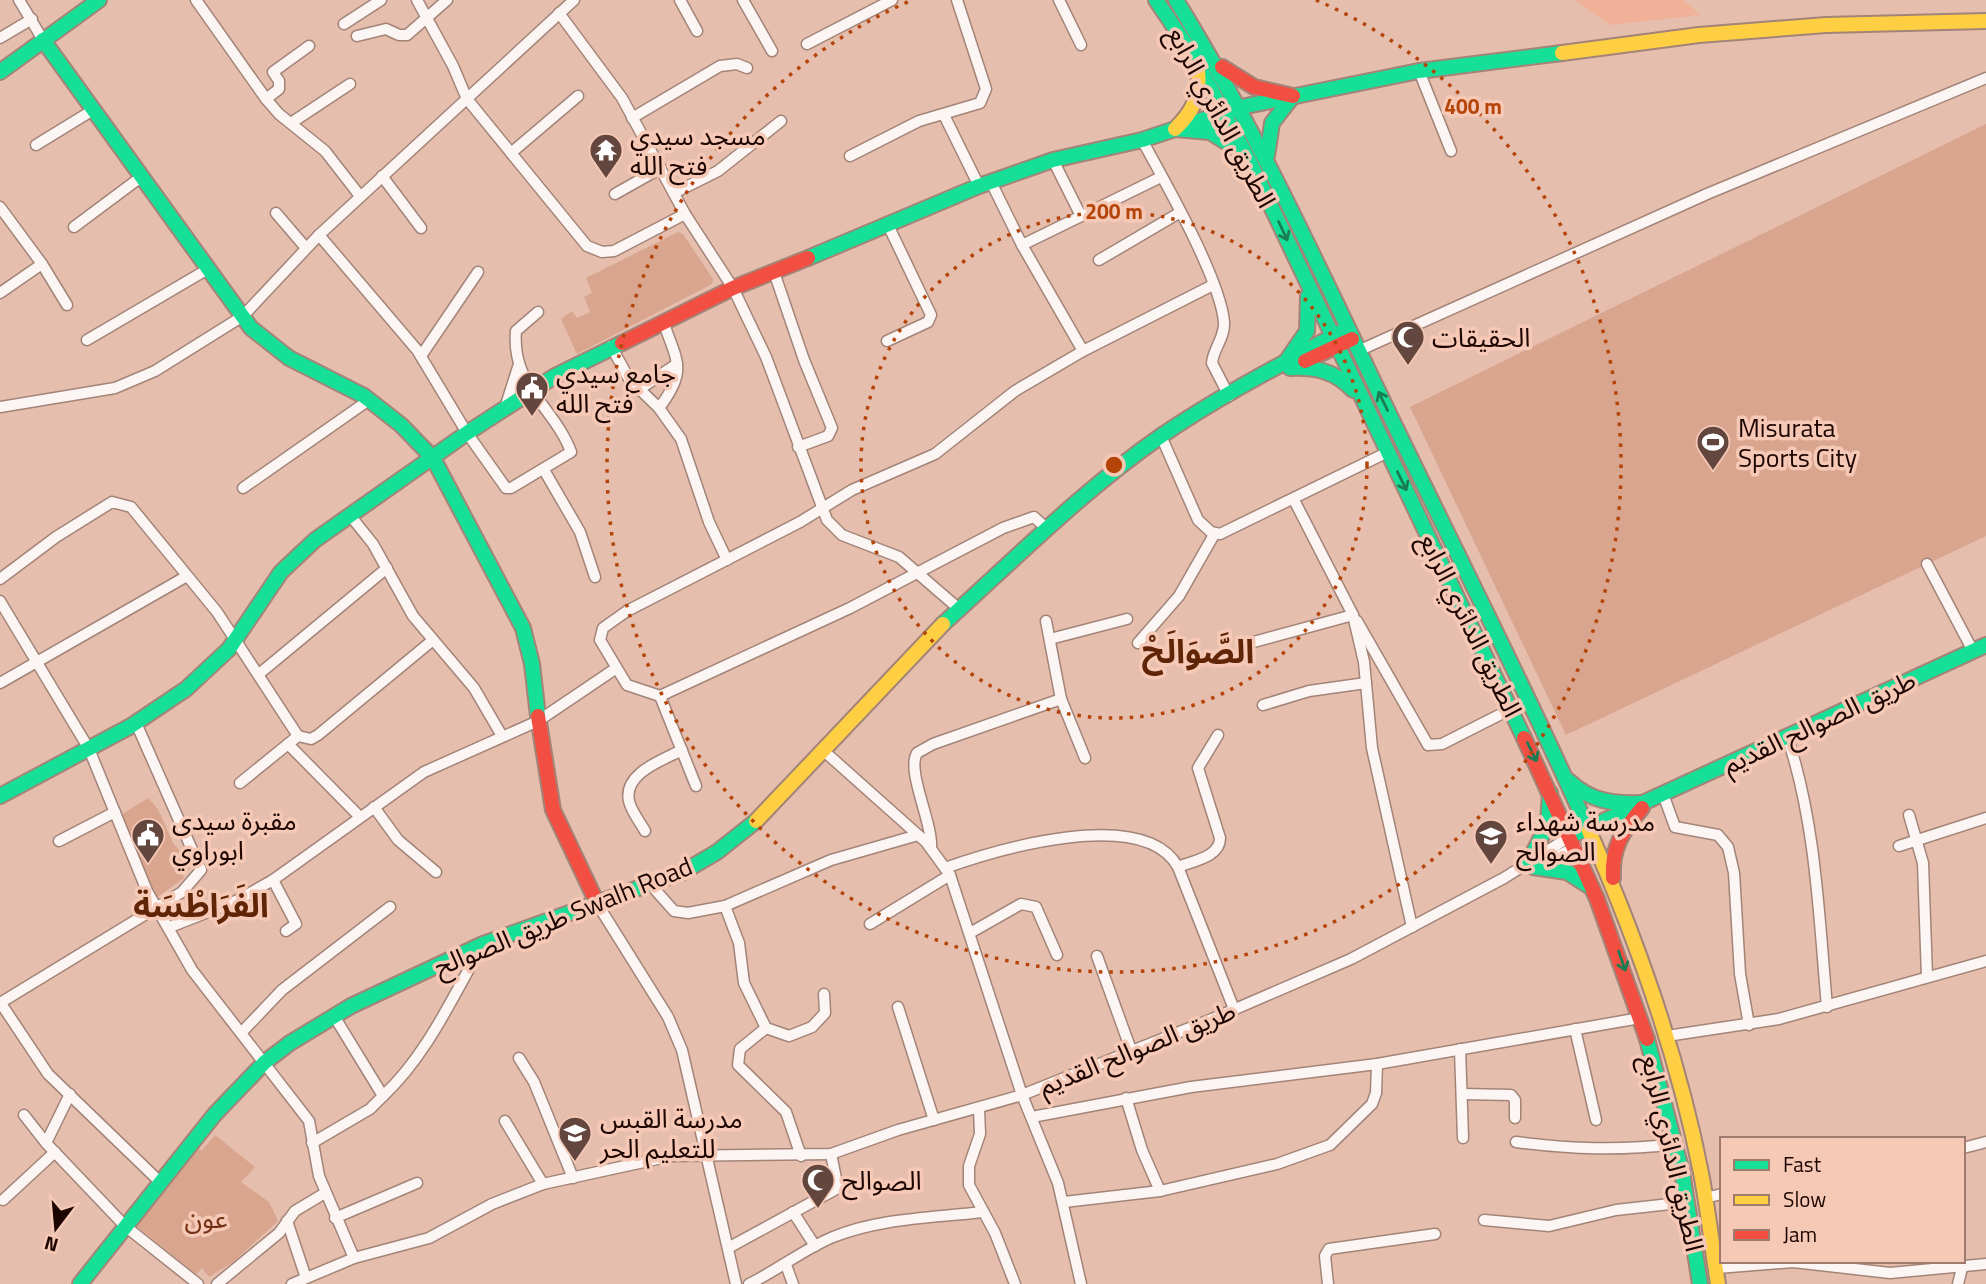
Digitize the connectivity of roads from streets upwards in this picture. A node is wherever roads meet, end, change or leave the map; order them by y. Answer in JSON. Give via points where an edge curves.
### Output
{"nodes":[{"id":1,"x":19,"y":0,"type":"edge"},
{"id":2,"x":99,"y":0,"type":"edge"},
{"id":3,"x":196,"y":0,"type":"edge"},
{"id":4,"x":381,"y":0,"type":"edge"},
{"id":5,"x":417,"y":0,"type":"edge"},
{"id":6,"x":447,"y":0,"type":"edge"},
{"id":7,"x":574,"y":0,"type":"edge"},
{"id":8,"x":680,"y":0,"type":"edge"},
{"id":9,"x":743,"y":0,"type":"edge"},
{"id":10,"x":892,"y":0,"type":"edge"},
{"id":11,"x":957,"y":0,"type":"edge"},
{"id":12,"x":1059,"y":0,"type":"edge"},
{"id":13,"x":1156,"y":0,"type":"edge"},
{"id":14,"x":1176,"y":0,"type":"edge"},
{"id":15,"x":559,"y":13,"type":"junction"},
{"id":16,"x":426,"y":18,"type":"junction"},
{"id":17,"x":32,"y":19,"type":"junction"},
{"id":18,"x":1986,"y":21,"type":"edge"},
{"id":19,"x":344,"y":24,"type":"dead end"},
{"id":20,"x":697,"y":31,"type":"dead end"},
{"id":21,"x":357,"y":36,"type":"dead end"},
{"id":22,"x":0,"y":38,"type":"edge"},
{"id":23,"x":43,"y":40,"type":"junction"},
{"id":24,"x":807,"y":44,"type":"dead end"},
{"id":25,"x":309,"y":46,"type":"dead end"},
{"id":26,"x":1081,"y":46,"type":"dead end"},
{"id":27,"x":772,"y":51,"type":"dead end"},
{"id":28,"x":1193,"y":55,"type":"junction"},
{"id":29,"x":1215,"y":61,"type":"junction"},
{"id":30,"x":747,"y":68,"type":"dead end"},
{"id":31,"x":1419,"y":71,"type":"junction"},
{"id":32,"x":0,"y":72,"type":"edge"},
{"id":33,"x":1986,"y":78,"type":"edge"},
{"id":34,"x":350,"y":84,"type":"dead end"},
{"id":35,"x":578,"y":96,"type":"dead end"},
{"id":36,"x":1293,"y":96,"type":"junction"},
{"id":37,"x":266,"y":99,"type":"junction"},
{"id":38,"x":467,"y":99,"type":"junction"},
{"id":39,"x":1241,"y":107,"type":"junction"},
{"id":40,"x":93,"y":110,"type":"junction"},
{"id":41,"x":1223,"y":112,"type":"junction"},
{"id":42,"x":944,"y":115,"type":"junction"},
{"id":43,"x":632,"y":118,"type":"junction"},
{"id":44,"x":781,"y":121,"type":"dead end"},
{"id":45,"x":291,"y":123,"type":"junction"},
{"id":46,"x":1175,"y":129,"type":"junction"},
{"id":47,"x":1142,"y":140,"type":"junction"},
{"id":48,"x":36,"y":145,"type":"dead end"},
{"id":49,"x":1451,"y":151,"type":"dead end"},
{"id":50,"x":511,"y":153,"type":"junction"},
{"id":51,"x":850,"y":156,"type":"dead end"},
{"id":52,"x":1053,"y":160,"type":"junction"},
{"id":53,"x":1250,"y":162,"type":"junction"},
{"id":54,"x":1268,"y":162,"type":"junction"},
{"id":55,"x":661,"y":168,"type":"junction"},
{"id":56,"x":382,"y":176,"type":"junction"},
{"id":57,"x":141,"y":177,"type":"junction"},
{"id":58,"x":1161,"y":177,"type":"junction"},
{"id":59,"x":985,"y":184,"type":"junction"},
{"id":60,"x":674,"y":193,"type":"junction"},
{"id":61,"x":615,"y":194,"type":"dead end"},
{"id":62,"x":360,"y":196,"type":"junction"},
{"id":63,"x":0,"y":207,"type":"edge"},
{"id":64,"x":276,"y":213,"type":"dead end"},
{"id":65,"x":1179,"y":213,"type":"junction"},
{"id":66,"x":685,"y":214,"type":"junction"},
{"id":67,"x":1081,"y":216,"type":"junction"},
{"id":68,"x":888,"y":225,"type":"junction"},
{"id":69,"x":74,"y":227,"type":"dead end"},
{"id":70,"x":421,"y":228,"type":"dead end"},
{"id":71,"x":318,"y":234,"type":"junction"},
{"id":72,"x":1021,"y":245,"type":"junction"},
{"id":73,"x":306,"y":248,"type":"junction"},
{"id":74,"x":1099,"y":260,"type":"dead end"},
{"id":75,"x":42,"y":264,"type":"junction"},
{"id":76,"x":1300,"y":267,"type":"junction"},
{"id":77,"x":208,"y":269,"type":"junction"},
{"id":78,"x":478,"y":272,"type":"dead end"},
{"id":79,"x":775,"y":272,"type":"junction"},
{"id":80,"x":1213,"y":285,"type":"junction"},
{"id":81,"x":733,"y":288,"type":"junction"},
{"id":82,"x":0,"y":293,"type":"edge"},
{"id":83,"x":67,"y":305,"type":"dead end"},
{"id":84,"x":538,"y":312,"type":"dead end"},
{"id":85,"x":243,"y":316,"type":"junction"},
{"id":86,"x":663,"y":321,"type":"junction"},
{"id":87,"x":1353,"y":339,"type":"junction"},
{"id":88,"x":87,"y":340,"type":"dead end"},
{"id":89,"x":887,"y":341,"type":"dead end"},
{"id":90,"x":1335,"y":341,"type":"junction"},
{"id":91,"x":611,"y":346,"type":"junction"},
{"id":92,"x":1083,"y":351,"type":"junction"},
{"id":93,"x":421,"y":356,"type":"junction"},
{"id":94,"x":519,"y":364,"type":"junction"},
{"id":95,"x":677,"y":364,"type":"junction"},
{"id":96,"x":1289,"y":364,"type":"junction"},
{"id":97,"x":638,"y":390,"type":"junction"},
{"id":98,"x":531,"y":392,"type":"junction"},
{"id":99,"x":1230,"y":396,"type":"junction"},
{"id":100,"x":369,"y":400,"type":"junction"},
{"id":101,"x":1362,"y":400,"type":"junction"},
{"id":102,"x":0,"y":407,"type":"edge"},
{"id":103,"x":505,"y":408,"type":"junction"},
{"id":104,"x":659,"y":408,"type":"junction"},
{"id":105,"x":467,"y":433,"type":"junction"},
{"id":106,"x":1161,"y":436,"type":"junction"},
{"id":107,"x":798,"y":447,"type":"junction"},
{"id":108,"x":1388,"y":452,"type":"junction"},
{"id":109,"x":433,"y":458,"type":"junction"},
{"id":110,"x":544,"y":470,"type":"junction"},
{"id":111,"x":243,"y":488,"type":"dead end"},
{"id":112,"x":1294,"y":500,"type":"junction"},
{"id":113,"x":821,"y":511,"type":"junction"},
{"id":114,"x":349,"y":514,"type":"junction"},
{"id":115,"x":1046,"y":528,"type":"junction"},
{"id":116,"x":1214,"y":533,"type":"junction"},
{"id":117,"x":727,"y":561,"type":"junction"},
{"id":118,"x":1927,"y":564,"type":"dead end"},
{"id":119,"x":387,"y":568,"type":"junction"},
{"id":120,"x":917,"y":570,"type":"junction"},
{"id":121,"x":187,"y":576,"type":"junction"},
{"id":122,"x":595,"y":577,"type":"dead end"},
{"id":123,"x":0,"y":579,"type":"edge"},
{"id":124,"x":0,"y":601,"type":"edge"},
{"id":125,"x":958,"y":608,"type":"junction"},
{"id":126,"x":1353,"y":615,"type":"junction"},
{"id":127,"x":1127,"y":619,"type":"dead end"},
{"id":128,"x":1046,"y":621,"type":"dead end"},
{"id":129,"x":1050,"y":639,"type":"junction"},
{"id":130,"x":237,"y":640,"type":"junction"},
{"id":131,"x":433,"y":640,"type":"junction"},
{"id":132,"x":1138,"y":643,"type":"dead end"},
{"id":133,"x":1245,"y":643,"type":"dead end"},
{"id":134,"x":1979,"y":648,"type":"edge"},
{"id":135,"x":38,"y":663,"type":"junction"},
{"id":136,"x":615,"y":669,"type":"junction"},
{"id":137,"x":259,"y":674,"type":"junction"},
{"id":138,"x":0,"y":683,"type":"edge"},
{"id":139,"x":1366,"y":683,"type":"junction"},
{"id":140,"x":660,"y":696,"type":"junction"},
{"id":141,"x":1061,"y":699,"type":"junction"},
{"id":142,"x":1263,"y":705,"type":"dead end"},
{"id":143,"x":1511,"y":709,"type":"junction"},
{"id":144,"x":538,"y":721,"type":"junction"},
{"id":145,"x":135,"y":723,"type":"junction"},
{"id":146,"x":1218,"y":735,"type":"dead end"},
{"id":147,"x":298,"y":736,"type":"junction"},
{"id":148,"x":502,"y":736,"type":"junction"},
{"id":149,"x":1787,"y":736,"type":"junction"},
{"id":150,"x":288,"y":744,"type":"junction"},
{"id":151,"x":89,"y":749,"type":"junction"},
{"id":152,"x":682,"y":750,"type":"junction"},
{"id":153,"x":825,"y":752,"type":"junction"},
{"id":154,"x":1085,"y":758,"type":"dead end"},
{"id":155,"x":1562,"y":773,"type":"junction"},
{"id":156,"x":240,"y":783,"type":"dead end"},
{"id":157,"x":696,"y":786,"type":"dead end"},
{"id":158,"x":1550,"y":791,"type":"junction"},
{"id":159,"x":0,"y":796,"type":"edge"},
{"id":160,"x":1649,"y":801,"type":"junction"},
{"id":161,"x":374,"y":807,"type":"junction"},
{"id":162,"x":115,"y":812,"type":"junction"},
{"id":163,"x":1909,"y":815,"type":"dead end"},
{"id":164,"x":360,"y":817,"type":"junction"},
{"id":165,"x":1986,"y":818,"type":"edge"},
{"id":166,"x":645,"y":831,"type":"dead end"},
{"id":167,"x":1589,"y":833,"type":"junction"},
{"id":168,"x":918,"y":835,"type":"junction"},
{"id":169,"x":59,"y":841,"type":"dead end"},
{"id":170,"x":1574,"y":841,"type":"junction"},
{"id":171,"x":1918,"y":841,"type":"junction"},
{"id":172,"x":1899,"y":846,"type":"dead end"},
{"id":173,"x":931,"y":848,"type":"junction"},
{"id":174,"x":1531,"y":864,"type":"junction"},
{"id":175,"x":1178,"y":867,"type":"junction"},
{"id":176,"x":436,"y":872,"type":"dead end"},
{"id":177,"x":947,"y":872,"type":"junction"},
{"id":178,"x":274,"y":880,"type":"junction"},
{"id":179,"x":650,"y":884,"type":"junction"},
{"id":180,"x":1594,"y":890,"type":"junction"},
{"id":181,"x":1615,"y":890,"type":"junction"},
{"id":182,"x":598,"y":905,"type":"junction"},
{"id":183,"x":156,"y":906,"type":"junction"},
{"id":184,"x":725,"y":906,"type":"junction"},
{"id":185,"x":390,"y":907,"type":"dead end"},
{"id":186,"x":870,"y":924,"type":"dead end"},
{"id":187,"x":1412,"y":927,"type":"junction"},
{"id":188,"x":170,"y":928,"type":"junction"},
{"id":189,"x":286,"y":931,"type":"dead end"},
{"id":190,"x":970,"y":933,"type":"junction"},
{"id":191,"x":483,"y":944,"type":"junction"},
{"id":192,"x":1057,"y":955,"type":"dead end"},
{"id":193,"x":1097,"y":956,"type":"dead end"},
{"id":194,"x":1986,"y":961,"type":"edge"},
{"id":195,"x":1927,"y":977,"type":"junction"},
{"id":196,"x":824,"y":994,"type":"dead end"},
{"id":197,"x":0,"y":1002,"type":"edge"},
{"id":198,"x":898,"y":1007,"type":"dead end"},
{"id":199,"x":1827,"y":1007,"type":"junction"},
{"id":200,"x":1234,"y":1009,"type":"junction"},
{"id":201,"x":334,"y":1016,"type":"junction"},
{"id":202,"x":1640,"y":1018,"type":"junction"},
{"id":203,"x":1749,"y":1025,"type":"junction"},
{"id":204,"x":766,"y":1028,"type":"junction"},
{"id":205,"x":1575,"y":1029,"type":"junction"},
{"id":206,"x":242,"y":1032,"type":"junction"},
{"id":207,"x":1667,"y":1036,"type":"junction"},
{"id":208,"x":1460,"y":1049,"type":"junction"},
{"id":209,"x":1131,"y":1050,"type":"junction"},
{"id":210,"x":519,"y":1058,"type":"dead end"},
{"id":211,"x":265,"y":1062,"type":"junction"},
{"id":212,"x":1377,"y":1064,"type":"junction"},
{"id":213,"x":69,"y":1094,"type":"junction"},
{"id":214,"x":1462,"y":1094,"type":"junction"},
{"id":215,"x":1022,"y":1095,"type":"junction"},
{"id":216,"x":383,"y":1096,"type":"junction"},
{"id":217,"x":1126,"y":1098,"type":"junction"},
{"id":218,"x":979,"y":1109,"type":"junction"},
{"id":219,"x":24,"y":1115,"type":"dead end"},
{"id":220,"x":1032,"y":1117,"type":"junction"},
{"id":221,"x":1515,"y":1118,"type":"dead end"},
{"id":222,"x":934,"y":1120,"type":"junction"},
{"id":223,"x":1596,"y":1120,"type":"dead end"},
{"id":224,"x":505,"y":1121,"type":"dead end"},
{"id":225,"x":1463,"y":1138,"type":"dead end"},
{"id":226,"x":1516,"y":1142,"type":"dead end"},
{"id":227,"x":1986,"y":1142,"type":"edge"},
{"id":228,"x":46,"y":1143,"type":"junction"},
{"id":229,"x":312,"y":1143,"type":"junction"},
{"id":230,"x":1674,"y":1144,"type":"junction"},
{"id":231,"x":1965,"y":1147,"type":"edge"},
{"id":232,"x":55,"y":1152,"type":"junction"},
{"id":233,"x":705,"y":1154,"type":"junction"},
{"id":234,"x":831,"y":1154,"type":"junction"},
{"id":235,"x":801,"y":1156,"type":"junction"},
{"id":236,"x":573,"y":1178,"type":"junction"},
{"id":237,"x":159,"y":1181,"type":"junction"},
{"id":238,"x":417,"y":1183,"type":"dead end"},
{"id":239,"x":543,"y":1184,"type":"junction"},
{"id":240,"x":1160,"y":1191,"type":"junction"},
{"id":241,"x":325,"y":1193,"type":"junction"},
{"id":242,"x":1720,"y":1194,"type":"edge"},
{"id":243,"x":1705,"y":1198,"type":"junction"},
{"id":244,"x":3,"y":1200,"type":"dead end"},
{"id":245,"x":1064,"y":1202,"type":"junction"},
{"id":246,"x":1688,"y":1202,"type":"junction"},
{"id":247,"x":793,"y":1212,"type":"junction"},
{"id":248,"x":982,"y":1212,"type":"junction"},
{"id":249,"x":335,"y":1218,"type":"junction"},
{"id":250,"x":1485,"y":1220,"type":"dead end"},
{"id":251,"x":287,"y":1221,"type":"junction"},
{"id":252,"x":125,"y":1226,"type":"junction"},
{"id":253,"x":1436,"y":1234,"type":"dead end"},
{"id":254,"x":815,"y":1246,"type":"junction"},
{"id":255,"x":728,"y":1248,"type":"junction"},
{"id":256,"x":354,"y":1258,"type":"junction"},
{"id":257,"x":1758,"y":1263,"type":"edge"},
{"id":258,"x":1820,"y":1263,"type":"edge"},
{"id":259,"x":1986,"y":1264,"type":"edge"},
{"id":260,"x":786,"y":1265,"type":"junction"},
{"id":261,"x":1717,"y":1268,"type":"junction"},
{"id":262,"x":1962,"y":1268,"type":"junction"},
{"id":263,"x":300,"y":1282,"type":"edge"},
{"id":264,"x":80,"y":1284,"type":"edge"},
{"id":265,"x":198,"y":1284,"type":"edge"},
{"id":266,"x":217,"y":1284,"type":"edge"},
{"id":267,"x":736,"y":1284,"type":"edge"},
{"id":268,"x":749,"y":1284,"type":"edge"},
{"id":269,"x":793,"y":1284,"type":"edge"},
{"id":270,"x":1015,"y":1284,"type":"edge"},
{"id":271,"x":1081,"y":1284,"type":"edge"},
{"id":272,"x":1328,"y":1284,"type":"edge"},
{"id":273,"x":1700,"y":1284,"type":"edge"},
{"id":274,"x":1718,"y":1284,"type":"edge"},
{"id":275,"x":1958,"y":1284,"type":"edge"}],
"edges":[{"from":1,"to":17,"type":"street"},
{"from":2,"to":23,"type":"street"},
{"from":3,"to":37,"type":"street"},
{"from":4,"to":19,"type":"street"},
{"from":5,"to":16,"type":"street"},
{"from":6,"to":16,"type":"street"},
{"from":7,"to":15,"type":"street"},
{"from":8,"to":20,"type":"street"},
{"from":9,"to":27,"type":"street"},
{"from":10,"to":24,"type":"street"},
{"from":11,"to":42,"type":"street","via":[[986,94],[980,103]]},
{"from":12,"to":26,"type":"street"},
{"from":13,"to":28,"type":"street","name":"الطريق الدائري الرابع"},
{"from":14,"to":29,"type":"street","name":"الطريق الدائري الرابع"},
{"from":15,"to":38,"type":"street"},
{"from":15,"to":43,"type":"street"},
{"from":16,"to":21,"type":"street","via":[[408,35],[386,29]]},
{"from":16,"to":38,"type":"street"},
{"from":17,"to":22,"type":"street"},
{"from":17,"to":23,"type":"street"},
{"from":18,"to":31,"type":"street","via":[[1826,25],[1699,35]]},
{"from":23,"to":32,"type":"street"},
{"from":23,"to":40,"type":"street"},
{"from":25,"to":37,"type":"street","via":[[273,72],[279,89]]},
{"from":28,"to":41,"type":"street","name":"الطريق الدائري الرابع"},
{"from":28,"to":46,"type":"street","via":[[1200,80],[1198,99]]},
{"from":29,"to":36,"type":"street","via":[[1246,85]]},
{"from":29,"to":39,"type":"street","name":"الطريق الدائري الرابع"},
{"from":30,"to":43,"type":"street","via":[[720,66]]},
{"from":31,"to":36,"type":"street"},
{"from":31,"to":49,"type":"street"},
{"from":33,"to":87,"type":"street"},
{"from":34,"to":45,"type":"street"},
{"from":35,"to":50,"type":"street"},
{"from":36,"to":39,"type":"street"},
{"from":36,"to":54,"type":"street","via":[[1270,125]]},
{"from":37,"to":45,"type":"street"},
{"from":38,"to":50,"type":"street"},
{"from":38,"to":56,"type":"street"},
{"from":39,"to":41,"type":"street"},
{"from":39,"to":54,"type":"street","name":"الطريق الدائري الرابع"},
{"from":40,"to":48,"type":"street"},
{"from":40,"to":57,"type":"street"},
{"from":41,"to":46,"type":"street"},
{"from":41,"to":53,"type":"street","name":"الطريق الدائري الرابع"},
{"from":42,"to":51,"type":"street","via":[[919,121]]},
{"from":42,"to":59,"type":"street"},
{"from":43,"to":55,"type":"street"},
{"from":44,"to":60,"type":"street","via":[[718,171]]},
{"from":45,"to":62,"type":"street","via":[[325,150]]},
{"from":46,"to":47,"type":"street"},
{"from":46,"to":53,"type":"street","via":[[1222,136]]},
{"from":47,"to":52,"type":"street"},
{"from":47,"to":58,"type":"street"},
{"from":50,"to":66,"type":"street","via":[[587,246],[596,250],[614,251]]},
{"from":52,"to":59,"type":"street"},
{"from":52,"to":67,"type":"street"},
{"from":53,"to":76,"type":"street","name":"الطريق الدائري الرابع","one_way":true},
{"from":54,"to":87,"type":"street","name":"الطريق الدائري الرابع"},
{"from":55,"to":60,"type":"street"},
{"from":55,"to":61,"type":"street"},
{"from":56,"to":62,"type":"street"},
{"from":56,"to":70,"type":"street"},
{"from":57,"to":69,"type":"street"},
{"from":57,"to":77,"type":"street"},
{"from":58,"to":65,"type":"street"},
{"from":58,"to":67,"type":"street"},
{"from":59,"to":68,"type":"street"},
{"from":59,"to":72,"type":"street"},
{"from":60,"to":66,"type":"street"},
{"from":62,"to":71,"type":"street"},
{"from":63,"to":75,"type":"street"},
{"from":64,"to":73,"type":"street"},
{"from":65,"to":74,"type":"street"},
{"from":65,"to":80,"type":"street"},
{"from":66,"to":81,"type":"street"},
{"from":67,"to":72,"type":"street"},
{"from":68,"to":79,"type":"street"},
{"from":68,"to":89,"type":"street","via":[[931,315],[928,322]]},
{"from":71,"to":73,"type":"street"},
{"from":71,"to":93,"type":"street"},
{"from":72,"to":92,"type":"street"},
{"from":73,"to":85,"type":"street"},
{"from":75,"to":82,"type":"street"},
{"from":75,"to":83,"type":"street"},
{"from":76,"to":90,"type":"street","name":"الطريق الدائري الرابع"},
{"from":76,"to":96,"type":"street","via":[[1310,324]]},
{"from":77,"to":85,"type":"street"},
{"from":77,"to":88,"type":"street"},
{"from":78,"to":93,"type":"street"},
{"from":79,"to":81,"type":"street"},
{"from":79,"to":107,"type":"street","via":[[832,428],[828,436]]},
{"from":80,"to":92,"type":"street"},
{"from":80,"to":99,"type":"street","via":[[1224,327],[1212,363]]},
{"from":81,"to":86,"type":"street"},
{"from":81,"to":107,"type":"street","via":[[766,357]]},
{"from":84,"to":94,"type":"street","via":[[516,331]]},
{"from":85,"to":100,"type":"street","via":[[271,345]]},
{"from":85,"to":102,"type":"street","via":[[155,371],[115,388]]},
{"from":86,"to":91,"type":"street"},
{"from":86,"to":95,"type":"street"},
{"from":87,"to":90,"type":"street","name":"طريق الصوالح Swalh Road"},
{"from":155,"to":87,"type":"street","name":"الطريق الدائري الرابع","one_way":true},
{"from":90,"to":96,"type":"street","name":"طريق الصوالح Swalh Road"},
{"from":90,"to":101,"type":"street","name":"الطريق الدائري الرابع"},
{"from":91,"to":97,"type":"street"},
{"from":91,"to":98,"type":"street"},
{"from":92,"to":113,"type":"street","via":[[1015,391],[935,454],[852,490]]},
{"from":93,"to":105,"type":"street"},
{"from":94,"to":98,"type":"street"},
{"from":94,"to":103,"type":"street"},
{"from":95,"to":97,"type":"street"},
{"from":95,"to":104,"type":"street","via":[[678,378]]},
{"from":96,"to":99,"type":"street","name":"طريق الصوالح Swalh Road"},
{"from":96,"to":101,"type":"street","via":[[1334,373]]},
{"from":97,"to":104,"type":"street"},
{"from":98,"to":103,"type":"street"},
{"from":98,"to":110,"type":"street","via":[[571,452]]},
{"from":99,"to":106,"type":"street","name":"طريق الصوالح Swalh Road"},
{"from":100,"to":109,"type":"street"},
{"from":100,"to":111,"type":"street"},
{"from":101,"to":108,"type":"street","name":"الطريق الدائري الرابع"},
{"from":103,"to":105,"type":"street"},
{"from":104,"to":117,"type":"street","via":[[681,439]]},
{"from":105,"to":109,"type":"street"},
{"from":105,"to":110,"type":"street","via":[[506,488]]},
{"from":106,"to":115,"type":"street","name":"طريق الصوالح Swalh Road"},
{"from":106,"to":116,"type":"street","via":[[1198,520]]},
{"from":107,"to":113,"type":"street"},
{"from":108,"to":112,"type":"street"},
{"from":108,"to":143,"type":"street","name":"الطريق الدائري الرابع","one_way":true},
{"from":109,"to":114,"type":"street"},
{"from":109,"to":144,"type":"street","via":[[523,628]]},
{"from":110,"to":122,"type":"street","via":[[580,532]]},
{"from":112,"to":116,"type":"street","via":[[1228,532]]},
{"from":112,"to":126,"type":"street"},
{"from":113,"to":117,"type":"street"},
{"from":113,"to":120,"type":"street","via":[[842,535],[899,557]]},
{"from":114,"to":119,"type":"street"},
{"from":114,"to":130,"type":"street","via":[[281,572]]},
{"from":115,"to":120,"type":"street","via":[[1034,517]]},
{"from":115,"to":125,"type":"street","name":"طريق الصوالح Swalh Road"},
{"from":116,"to":132,"type":"street","via":[[1179,596]]},
{"from":117,"to":136,"type":"street","via":[[627,611],[603,628],[600,640]]},
{"from":118,"to":134,"type":"street"},
{"from":119,"to":131,"type":"street","via":[[412,615]]},
{"from":119,"to":137,"type":"street"},
{"from":120,"to":125,"type":"street"},
{"from":120,"to":140,"type":"street","via":[[850,608]]},
{"from":121,"to":123,"type":"street","via":[[131,507],[117,502],[56,537]]},
{"from":121,"to":130,"type":"street"},
{"from":121,"to":135,"type":"street"},
{"from":124,"to":135,"type":"street"},
{"from":125,"to":153,"type":"street","name":"طريق الصوالح Swalh Road"},
{"from":126,"to":133,"type":"street"},
{"from":126,"to":139,"type":"street"},
{"from":126,"to":143,"type":"street","via":[[1428,745],[1442,744]]},
{"from":127,"to":129,"type":"street"},
{"from":128,"to":129,"type":"street"},
{"from":129,"to":141,"type":"street"},
{"from":130,"to":137,"type":"street"},
{"from":130,"to":145,"type":"street","via":[[198,680]]},
{"from":131,"to":147,"type":"street","via":[[318,735],[311,739]]},
{"from":131,"to":148,"type":"street","via":[[487,706]]},
{"from":134,"to":149,"type":"street","name":"طريق الصوالح القديم"},
{"from":135,"to":138,"type":"street"},
{"from":135,"to":151,"type":"street"},
{"from":136,"to":140,"type":"street","via":[[627,685]]},
{"from":136,"to":144,"type":"street"},
{"from":137,"to":147,"type":"street"},
{"from":139,"to":142,"type":"street","via":[[1309,691]]},
{"from":139,"to":187,"type":"street","via":[[1372,748]]},
{"from":140,"to":152,"type":"street"},
{"from":141,"to":154,"type":"street"},
{"from":141,"to":173,"type":"street","via":[[917,753],[914,766]]},
{"from":143,"to":158,"type":"street","name":"الطريق الدائري الرابع","one_way":true},
{"from":144,"to":148,"type":"street"},
{"from":144,"to":182,"type":"street","via":[[553,810]]},
{"from":145,"to":151,"type":"street"},
{"from":145,"to":183,"type":"street","via":[[201,865],[200,873],[182,892]]},
{"from":146,"to":175,"type":"street","via":[[1198,768],[1219,846]]},
{"from":147,"to":150,"type":"street"},
{"from":148,"to":161,"type":"street","via":[[425,772]]},
{"from":149,"to":160,"type":"street","name":"طريق الصوالح القديم"},
{"from":149,"to":199,"type":"street","via":[[1798,767],[1811,849]]},
{"from":150,"to":156,"type":"street"},
{"from":150,"to":164,"type":"street"},
{"from":151,"to":159,"type":"street"},
{"from":151,"to":162,"type":"street"},
{"from":152,"to":157,"type":"street"},
{"from":152,"to":166,"type":"street","via":[[641,772],[631,783],[629,802]]},
{"from":153,"to":168,"type":"street","name":"طريق الصوالح القديم"},
{"from":153,"to":179,"type":"street","name":"طريق الصوالح Swalh Road","via":[[743,832],[683,872]]},
{"from":155,"to":160,"type":"street","via":[[1588,797],[1618,804]]},
{"from":155,"to":167,"type":"street","name":"الطريق الدائري الرابع"},
{"from":158,"to":170,"type":"street","name":"الطريق الدائري الرابع"},
{"from":158,"to":174,"type":"street","via":[[1548,824]]},
{"from":160,"to":167,"type":"street","name":"طريق الصوالح القديم"},
{"from":160,"to":181,"type":"street","via":[[1613,849]]},
{"from":160,"to":203,"type":"street","via":[[1675,827],[1718,835],[1728,847]]},
{"from":161,"to":164,"type":"street"},
{"from":161,"to":176,"type":"street","via":[[398,840]]},
{"from":162,"to":169,"type":"street"},
{"from":162,"to":183,"type":"street"},
{"from":163,"to":171,"type":"street"},
{"from":164,"to":178,"type":"street"},
{"from":165,"to":171,"type":"street"},
{"from":167,"to":170,"type":"street","name":"طريق الصوالح القديم"},
{"from":167,"to":181,"type":"street","name":"الطريق الدائري الرابع"},
{"from":168,"to":173,"type":"street","name":"طريق الصوالح القديم"},
{"from":168,"to":184,"type":"street","via":[[831,860]]},
{"from":170,"to":174,"type":"street","name":"طريق الصوالح القديم"},
{"from":170,"to":180,"type":"street","name":"الطريق الدائري الرابع"},
{"from":171,"to":172,"type":"street"},
{"from":171,"to":195,"type":"street","via":[[1925,889]]},
{"from":173,"to":177,"type":"street","name":"طريق الصوالح القديم"},
{"from":174,"to":180,"type":"street","via":[[1567,872]]},
{"from":174,"to":187,"type":"street","name":"طريق الصوالح القديم"},
{"from":175,"to":177,"type":"street","via":[[1167,853],[1143,842],[1075,837],[1006,849]]},
{"from":175,"to":200,"type":"street"},
{"from":177,"to":186,"type":"street"},
{"from":177,"to":190,"type":"street","name":"طريق الصوالح القديم"},
{"from":178,"to":188,"type":"street"},
{"from":178,"to":189,"type":"street","via":[[296,923]]},
{"from":179,"to":182,"type":"street","name":"طريق الصوالح Swalh Road"},
{"from":179,"to":184,"type":"street","via":[[666,905],[680,912]]},
{"from":180,"to":202,"type":"street","name":"الطريق الدائري الرابع","one_way":true},
{"from":181,"to":207,"type":"street","name":"الطريق الدائري الرابع"},
{"from":182,"to":191,"type":"street","name":"طريق الصوالح Swalh Road"},
{"from":182,"to":233,"type":"street","via":[[668,1017],[692,1086]]},
{"from":183,"to":188,"type":"street"},
{"from":183,"to":197,"type":"street"},
{"from":184,"to":204,"type":"street","via":[[739,943],[744,983]]},
{"from":185,"to":206,"type":"street","via":[[282,990]]},
{"from":187,"to":200,"type":"street","name":"طريق الصوالح القديم","via":[[1351,959]]},
{"from":188,"to":206,"type":"street","via":[[192,970]]},
{"from":190,"to":192,"type":"street","via":[[1021,904],[1031,904]]},
{"from":190,"to":215,"type":"street","name":"طريق الصوالح القديم"},
{"from":191,"to":201,"type":"street","name":"طريق الصوالح Swalh Road"},
{"from":191,"to":216,"type":"street","via":[[422,1050]]},
{"from":193,"to":209,"type":"street"},
{"from":194,"to":195,"type":"street"},
{"from":195,"to":199,"type":"street"},
{"from":196,"to":204,"type":"street","via":[[825,1013],[812,1027],[789,1036]]},
{"from":197,"to":213,"type":"street","via":[[38,1061]]},
{"from":198,"to":222,"type":"street"},
{"from":199,"to":203,"type":"street"},
{"from":200,"to":209,"type":"street","name":"طريق الصوالح القديم"},
{"from":201,"to":211,"type":"street","name":"طريق الصوالح Swalh Road"},
{"from":201,"to":216,"type":"street"},
{"from":202,"to":205,"type":"street"},
{"from":202,"to":230,"type":"street","name":"الطريق الدائري الرابع"},
{"from":203,"to":207,"type":"street"},
{"from":204,"to":235,"type":"street","via":[[740,1049],[737,1065],[786,1112]]},
{"from":205,"to":208,"type":"street"},
{"from":205,"to":223,"type":"street"},
{"from":206,"to":211,"type":"street"},
{"from":207,"to":243,"type":"street","name":"الطريق الدائري الرابع"},
{"from":208,"to":212,"type":"street"},
{"from":208,"to":214,"type":"street"},
{"from":209,"to":215,"type":"street","name":"طريق الصوالح القديم"},
{"from":210,"to":236,"type":"street","via":[[536,1087]]},
{"from":211,"to":229,"type":"street","via":[[309,1121]]},
{"from":211,"to":237,"type":"street","name":"طريق الصوالح Swalh Road"},
{"from":212,"to":217,"type":"street"},
{"from":212,"to":240,"type":"street","via":[[1372,1104],[1330,1145],[1277,1164]]},
{"from":213,"to":228,"type":"street"},
{"from":213,"to":237,"type":"street"},
{"from":214,"to":221,"type":"street","via":[[1511,1095]]},
{"from":214,"to":225,"type":"street"},
{"from":215,"to":218,"type":"street"},
{"from":215,"to":220,"type":"street"},
{"from":216,"to":229,"type":"street","via":[[377,1105]]},
{"from":217,"to":220,"type":"street"},
{"from":217,"to":240,"type":"street"},
{"from":218,"to":222,"type":"street"},
{"from":218,"to":248,"type":"street","via":[[980,1134],[968,1176]]},
{"from":219,"to":228,"type":"street"},
{"from":220,"to":245,"type":"street"},
{"from":222,"to":234,"type":"street"},
{"from":224,"to":239,"type":"street"},
{"from":226,"to":230,"type":"street","via":[[1610,1151]]},
{"from":227,"to":231,"type":"street"},
{"from":228,"to":232,"type":"street"},
{"from":229,"to":241,"type":"street"},
{"from":230,"to":246,"type":"street","name":"الطريق الدائري الرابع"},
{"from":232,"to":244,"type":"street"},
{"from":232,"to":252,"type":"street"},
{"from":233,"to":235,"type":"street"},
{"from":233,"to":236,"type":"street","via":[[671,1156]]},
{"from":233,"to":255,"type":"street"},
{"from":234,"to":235,"type":"street"},
{"from":234,"to":247,"type":"street","via":[[839,1186]]},
{"from":236,"to":239,"type":"street"},
{"from":237,"to":252,"type":"street","name":"طريق الصوالح Swalh Road"},
{"from":238,"to":249,"type":"street"},
{"from":239,"to":256,"type":"street","via":[[421,1241]]},
{"from":240,"to":245,"type":"street"},
{"from":241,"to":249,"type":"street"},
{"from":241,"to":251,"type":"street"},
{"from":242,"to":243,"type":"street"},
{"from":243,"to":261,"type":"street","name":"الطريق الدائري الرابع"},
{"from":245,"to":271,"type":"street"},
{"from":246,"to":250,"type":"street","via":[[1616,1210],[1558,1225]]},
{"from":246,"to":273,"type":"street","name":"الطريق الدائري الرابع"},
{"from":247,"to":254,"type":"street"},
{"from":247,"to":255,"type":"street"},
{"from":248,"to":254,"type":"street","via":[[873,1225]]},
{"from":248,"to":270,"type":"street"},
{"from":249,"to":256,"type":"street"},
{"from":251,"to":263,"type":"street"},
{"from":251,"to":266,"type":"street","via":[[279,1233]]},
{"from":252,"to":264,"type":"street","name":"طريق الصوالح Swalh Road"},
{"from":252,"to":265,"type":"street"},
{"from":253,"to":272,"type":"street","via":[[1328,1249]]},
{"from":254,"to":260,"type":"street"},
{"from":255,"to":267,"type":"street"},
{"from":256,"to":263,"type":"street"},
{"from":257,"to":261,"type":"street"},
{"from":258,"to":262,"type":"street","via":[[1890,1273]]},
{"from":259,"to":262,"type":"street"},
{"from":260,"to":268,"type":"street"},
{"from":260,"to":269,"type":"street"},
{"from":261,"to":274,"type":"street","name":"الطريق الدائري الرابع"},
{"from":262,"to":275,"type":"street"}]}
